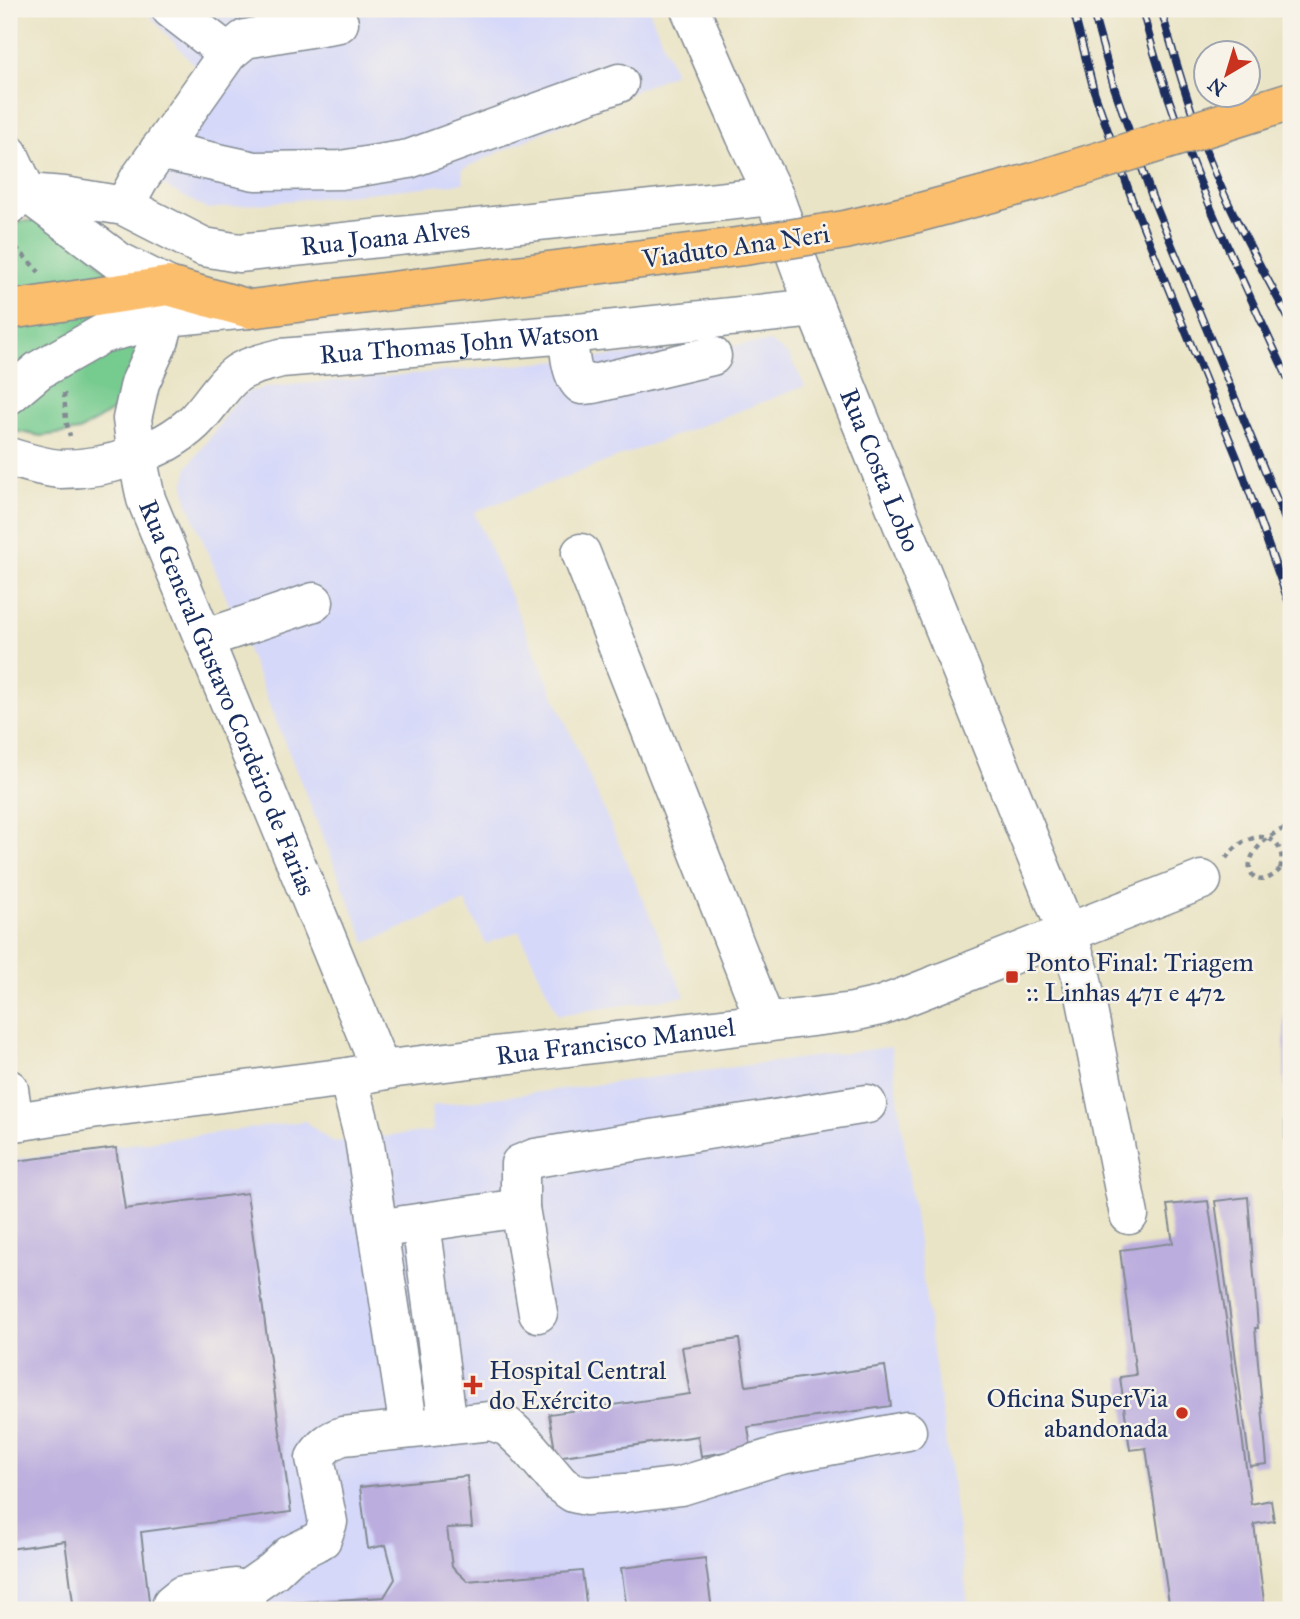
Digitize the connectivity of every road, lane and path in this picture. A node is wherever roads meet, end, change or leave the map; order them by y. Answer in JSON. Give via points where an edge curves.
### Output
{"nodes":[{"id":1,"x":172,"y":9,"type":"edge"},
{"id":2,"x":690,"y":9,"type":"edge"},
{"id":3,"x":339,"y":23,"type":"dead end"},
{"id":4,"x":228,"y":53,"type":"junction"},
{"id":5,"x":619,"y":83,"type":"dead end"},
{"id":6,"x":1291,"y":102,"type":"edge"},
{"id":7,"x":159,"y":150,"type":"junction"},
{"id":8,"x":9,"y":154,"type":"edge"},
{"id":9,"x":774,"y":196,"type":"junction"},
{"id":10,"x":18,"y":199,"type":"edge"},
{"id":11,"x":135,"y":211,"type":"junction"},
{"id":12,"x":158,"y":291,"type":"junction"},
{"id":13,"x":815,"y":308,"type":"junction"},
{"id":14,"x":9,"y":310,"type":"edge"},
{"id":15,"x":568,"y":334,"type":"junction"},
{"id":16,"x":712,"y":356,"type":"dead end"},
{"id":17,"x":9,"y":395,"type":"edge"},
{"id":18,"x":137,"y":456,"type":"junction"},
{"id":19,"x":9,"y":457,"type":"edge"},
{"id":20,"x":581,"y":553,"type":"dead end"},
{"id":21,"x":314,"y":602,"type":"dead end"},
{"id":22,"x":204,"y":639,"type":"junction"},
{"id":23,"x":1291,"y":826,"type":"edge"},
{"id":24,"x":1202,"y":880,"type":"joint"},
{"id":25,"x":1068,"y":932,"type":"junction"},
{"id":26,"x":766,"y":1023,"type":"junction"},
{"id":27,"x":365,"y":1074,"type":"junction"},
{"id":28,"x":867,"y":1104,"type":"dead end"},
{"id":29,"x":10,"y":1111,"type":"edge"},
{"id":30,"x":520,"y":1208,"type":"junction"},
{"id":31,"x":1129,"y":1215,"type":"dead end"},
{"id":32,"x":421,"y":1223,"type":"junction"},
{"id":33,"x":378,"y":1229,"type":"junction"},
{"id":34,"x":538,"y":1313,"type":"dead end"},
{"id":35,"x":448,"y":1425,"type":"junction"},
{"id":36,"x":409,"y":1429,"type":"junction"},
{"id":37,"x":907,"y":1431,"type":"dead end"},
{"id":38,"x":245,"y":1601,"type":"edge"},
{"id":39,"x":171,"y":1610,"type":"edge"}],
"edges":[{"from":1,"to":4,"type":"street"},
{"from":2,"to":9,"type":"street","name":"Rua Costa Lobo"},
{"from":3,"to":4,"type":"street","via":[[245,39]]},
{"from":4,"to":7,"type":"street"},
{"from":5,"to":7,"type":"street","via":[[409,159],[341,170],[255,171]]},
{"from":6,"to":12,"type":"main road","name":"Viaduto Ana Neri","bridge":true,"via":[[1033,182],[845,230],[250,309]]},
{"from":7,"to":11,"type":"street","via":[[139,179]]},
{"from":8,"to":10,"type":"street"},
{"from":9,"to":11,"type":"street","name":"Rua Joana Alves","via":[[239,253],[204,247]]},
{"from":9,"to":13,"type":"street","name":"Rua Costa Lobo"},
{"from":10,"to":11,"type":"street","name":"Rua Joana Alves","via":[[64,196]]},
{"from":10,"to":12,"type":"street"},
{"from":11,"to":12,"type":"street","name":"Rua General Gustavo Cordeiro de Farias"},
{"from":12,"to":14,"type":"main road"},
{"from":12,"to":17,"type":"street","via":[[143,324],[102,334],[39,370]]},
{"from":12,"to":18,"type":"street","name":"Rua General Gustavo Cordeiro de Farias","via":[[160,339],[140,383],[132,419]]},
{"from":13,"to":15,"type":"street","name":"Rua Thomas John Watson"},
{"from":13,"to":25,"type":"street","name":"Rua Costa Lobo"},
{"from":15,"to":16,"type":"street","via":[[569,354],[582,385]]},
{"from":15,"to":18,"type":"street","name":"Rua Thomas John Watson","via":[[281,358],[239,372],[195,422]]},
{"from":18,"to":19,"type":"street","name":"Rua Thomas John Watson","via":[[59,469]]},
{"from":18,"to":22,"type":"street","name":"Rua General Gustavo Cordeiro de Farias","via":[[146,499]]},
{"from":20,"to":26,"type":"street"},
{"from":21,"to":22,"type":"street"},
{"from":22,"to":27,"type":"street","name":"Rua General Gustavo Cordeiro de Farias"},
{"from":23,"to":24,"type":"path","bridge":true,"via":[[1275,832],[1264,841],[1252,856],[1250,869],[1255,877],[1269,880],[1283,860],[1281,849],[1274,842],[1265,837],[1240,844]]},
{"from":24,"to":25,"type":"street","name":"Rua Francisco Manuel"},
{"from":25,"to":26,"type":"street","name":"Rua Francisco Manuel","via":[[880,1006]]},
{"from":25,"to":31,"type":"street","name":"Rua Costa Lobo","via":[[1081,975]]},
{"from":26,"to":27,"type":"street","name":"Rua Francisco Manuel"},
{"from":27,"to":29,"type":"street","name":"Rua Francisco Manuel","via":[[104,1108]]},
{"from":27,"to":33,"type":"street","name":"Rua General Gustavo Cordeiro de Farias","via":[[364,1139]]},
{"from":28,"to":30,"type":"street","via":[[535,1158],[520,1164]]},
{"from":30,"to":32,"type":"street"},
{"from":30,"to":34,"type":"street"},
{"from":32,"to":33,"type":"street"},
{"from":32,"to":35,"type":"street"},
{"from":33,"to":36,"type":"street","name":"Rua General Gustavo Cordeiro de Farias"},
{"from":35,"to":36,"type":"street"},
{"from":35,"to":37,"type":"street","via":[[491,1421],[508,1427],[560,1484],[586,1496],[681,1486],[781,1455]]},
{"from":36,"to":38,"type":"street","via":[[343,1436],[321,1449],[315,1458],[328,1522],[322,1539],[290,1555]]},
{"from":38,"to":39,"type":"street","via":[[235,1588],[182,1595]]}]}
